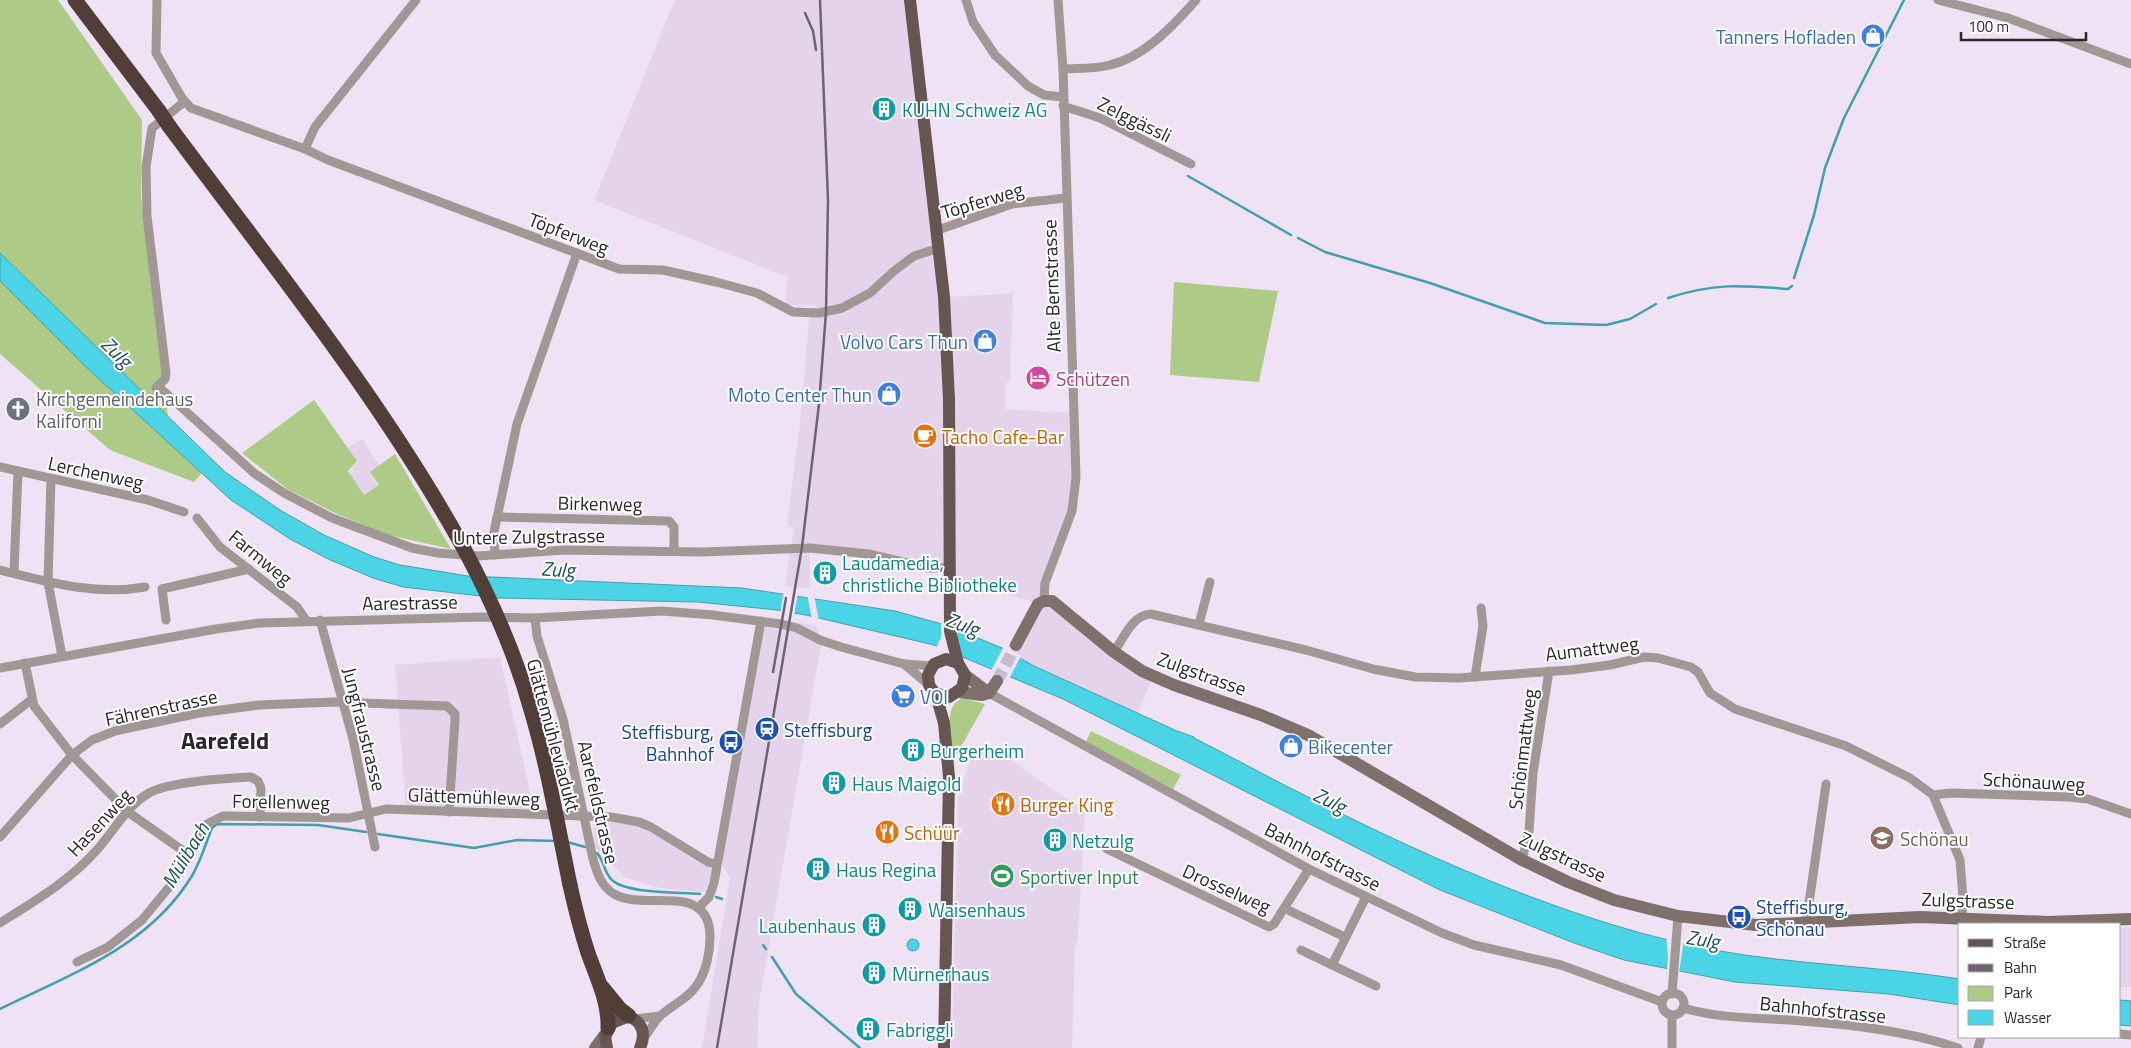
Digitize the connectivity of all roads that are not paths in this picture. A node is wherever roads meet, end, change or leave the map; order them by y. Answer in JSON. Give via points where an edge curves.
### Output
{"nodes":[{"id":1,"x":75,"y":0,"type":"edge"},
{"id":2,"x":83,"y":0,"type":"edge"},
{"id":3,"x":157,"y":0,"type":"edge"},
{"id":4,"x":416,"y":0,"type":"edge"},
{"id":5,"x":910,"y":0,"type":"edge"},
{"id":6,"x":966,"y":0,"type":"edge"},
{"id":7,"x":1058,"y":0,"type":"edge"},
{"id":8,"x":1196,"y":0,"type":"edge"},
{"id":9,"x":1938,"y":0,"type":"edge"},
{"id":10,"x":2131,"y":64,"type":"edge"},
{"id":11,"x":127,"y":69,"type":"junction"},
{"id":12,"x":1063,"y":69,"type":"junction"},
{"id":13,"x":184,"y":102,"type":"junction"},
{"id":14,"x":1063,"y":102,"type":"junction"},
{"id":15,"x":305,"y":149,"type":"junction"},
{"id":16,"x":1192,"y":164,"type":"dead end"},
{"id":17,"x":1066,"y":198,"type":"junction"},
{"id":18,"x":938,"y":230,"type":"junction"},
{"id":19,"x":939,"y":248,"type":"junction"},
{"id":20,"x":577,"y":253,"type":"junction"},
{"id":21,"x":0,"y":467,"type":"edge"},
{"id":22,"x":18,"y":471,"type":"junction"},
{"id":23,"x":51,"y":479,"type":"junction"},
{"id":24,"x":184,"y":512,"type":"dead end"},
{"id":25,"x":497,"y":517,"type":"junction"},
{"id":26,"x":197,"y":518,"type":"dead end"},
{"id":27,"x":674,"y":552,"type":"junction"},
{"id":28,"x":495,"y":555,"type":"junction"},
{"id":29,"x":950,"y":568,"type":"junction"},
{"id":30,"x":0,"y":570,"type":"edge"},
{"id":31,"x":249,"y":570,"type":"junction"},
{"id":32,"x":14,"y":573,"type":"junction"},
{"id":33,"x":48,"y":582,"type":"junction"},
{"id":34,"x":1210,"y":582,"type":"dead end"},
{"id":35,"x":145,"y":587,"type":"dead end"},
{"id":36,"x":1044,"y":600,"type":"junction"},
{"id":37,"x":1481,"y":608,"type":"dead end"},
{"id":38,"x":535,"y":618,"type":"junction"},
{"id":39,"x":166,"y":620,"type":"dead end"},
{"id":40,"x":306,"y":620,"type":"junction"},
{"id":41,"x":320,"y":620,"type":"junction"},
{"id":42,"x":761,"y":621,"type":"junction"},
{"id":43,"x":1199,"y":624,"type":"junction"},
{"id":44,"x":950,"y":626,"type":"junction"},
{"id":45,"x":1016,"y":645,"type":"tunnel mouth"},
{"id":46,"x":1114,"y":652,"type":"junction"},
{"id":47,"x":62,"y":656,"type":"junction"},
{"id":48,"x":937,"y":661,"type":"junction"},
{"id":49,"x":957,"y":662,"type":"junction"},
{"id":50,"x":25,"y":663,"type":"junction"},
{"id":51,"x":904,"y":664,"type":"junction"},
{"id":52,"x":0,"y":668,"type":"edge"},
{"id":53,"x":1549,"y":671,"type":"junction"},
{"id":54,"x":965,"y":675,"type":"junction"},
{"id":55,"x":1475,"y":677,"type":"junction"},
{"id":56,"x":997,"y":681,"type":"tunnel mouth"},
{"id":57,"x":932,"y":689,"type":"junction"},
{"id":58,"x":989,"y":693,"type":"junction"},
{"id":59,"x":956,"y":694,"type":"junction"},
{"id":60,"x":31,"y":700,"type":"junction"},
{"id":61,"x":342,"y":703,"type":"junction"},
{"id":62,"x":944,"y":723,"type":"junction"},
{"id":63,"x":0,"y":724,"type":"edge"},
{"id":64,"x":72,"y":755,"type":"junction"},
{"id":65,"x":1826,"y":784,"type":"dead end"},
{"id":66,"x":1932,"y":795,"type":"junction"},
{"id":67,"x":128,"y":812,"type":"junction"},
{"id":68,"x":449,"y":812,"type":"junction"},
{"id":69,"x":369,"y":813,"type":"junction"},
{"id":70,"x":2131,"y":814,"type":"edge"},
{"id":71,"x":584,"y":816,"type":"junction"},
{"id":72,"x":260,"y":817,"type":"junction"},
{"id":73,"x":0,"y":837,"type":"edge"},
{"id":74,"x":375,"y":847,"type":"dead end"},
{"id":75,"x":1107,"y":849,"type":"dead end"},
{"id":76,"x":189,"y":855,"type":"junction"},
{"id":77,"x":1522,"y":860,"type":"junction"},
{"id":78,"x":716,"y":864,"type":"junction"},
{"id":79,"x":1310,"y":869,"type":"junction"},
{"id":80,"x":1366,"y":897,"type":"junction"},
{"id":81,"x":698,"y":908,"type":"junction"},
{"id":82,"x":1290,"y":911,"type":"dead end"},
{"id":83,"x":1678,"y":916,"type":"junction"},
{"id":84,"x":1962,"y":918,"type":"junction"},
{"id":85,"x":2131,"y":919,"type":"edge"},
{"id":86,"x":0,"y":923,"type":"edge"},
{"id":87,"x":1806,"y":924,"type":"junction"},
{"id":88,"x":1345,"y":938,"type":"junction"},
{"id":89,"x":1301,"y":950,"type":"dead end"},
{"id":90,"x":77,"y":962,"type":"dead end"},
{"id":91,"x":1332,"y":965,"type":"junction"},
{"id":92,"x":602,"y":986,"type":"junction"},
{"id":93,"x":1376,"y":986,"type":"dead end"},
{"id":94,"x":1672,"y":994,"type":"junction"},
{"id":95,"x":1662,"y":1002,"type":"junction"},
{"id":96,"x":1683,"y":1008,"type":"junction"},
{"id":97,"x":1672,"y":1015,"type":"junction"},
{"id":98,"x":660,"y":1016,"type":"junction"},
{"id":99,"x":631,"y":1018,"type":"junction"},
{"id":100,"x":607,"y":1031,"type":"junction"},
{"id":101,"x":643,"y":1044,"type":"edge"},
{"id":102,"x":595,"y":1048,"type":"edge"},
{"id":103,"x":607,"y":1048,"type":"edge"},
{"id":104,"x":944,"y":1048,"type":"edge"},
{"id":105,"x":1672,"y":1048,"type":"edge"},
{"id":106,"x":1958,"y":1048,"type":"edge"}],
"edges":[{"from":1,"to":11,"type":"highway"},
{"from":2,"to":11,"type":"highway"},
{"from":3,"to":13,"type":"street","via":[[156,53]]},
{"from":4,"to":15,"type":"street","via":[[315,127]]},
{"from":5,"to":18,"type":"main road"},
{"from":6,"to":14,"type":"street","name":"Zelggässli","via":[[974,22],[996,55],[1033,90]]},
{"from":7,"to":12,"type":"street","name":"Alte Bernstrasse"},
{"from":8,"to":12,"type":"street","via":[[1160,36],[1134,55],[1111,65]]},
{"from":9,"to":10,"type":"street","via":[[2008,18]]},
{"from":11,"to":92,"type":"highway","name":"Glättemühleviadukt","bridge":true,"via":[[373,402],[462,545],[502,626],[527,696],[584,941]]},
{"from":12,"to":14,"type":"street","name":"Alte Bernstrasse"},
{"from":13,"to":15,"type":"street","name":"Töpferweg","via":[[195,110]]},
{"from":13,"to":28,"type":"street","name":"Untere Zulgstrasse","via":[[152,128],[148,146],[147,216],[166,373],[158,388],[254,473],[315,511],[412,548],[455,555]]},
{"from":14,"to":16,"type":"street","name":"Zelggässli"},
{"from":14,"to":17,"type":"street","name":"Alte Bernstrasse"},
{"from":15,"to":20,"type":"street","name":"Töpferweg"},
{"from":17,"to":18,"type":"street","name":"Töpferweg","via":[[1012,204]]},
{"from":17,"to":36,"type":"street","name":"Alte Bernstrasse","via":[[1075,490],[1067,528],[1045,583]]},
{"from":18,"to":19,"type":"main road"},
{"from":19,"to":20,"type":"street","name":"Töpferweg","via":[[909,259],[860,300],[837,310],[813,313],[788,311],[746,290],[663,270],[619,269]]},
{"from":19,"to":29,"type":"main road","via":[[948,381]]},
{"from":20,"to":25,"type":"street","via":[[520,413]]},
{"from":21,"to":22,"type":"street","name":"Lerchenweg"},
{"from":22,"to":23,"type":"street","name":"Lerchenweg"},
{"from":22,"to":32,"type":"street"},
{"from":23,"to":24,"type":"street","name":"Lerchenweg","via":[[148,500]]},
{"from":23,"to":33,"type":"street"},
{"from":25,"to":27,"type":"street","name":"Birkenweg","via":[[669,521],[674,527]]},
{"from":25,"to":28,"type":"street","via":[[492,541]]},
{"from":26,"to":31,"type":"street","name":"Farmweg","via":[[220,547]]},
{"from":27,"to":28,"type":"street","name":"Untere Zulgstrasse","via":[[564,550]]},
{"from":27,"to":29,"type":"street","name":"Untere Zulgstrasse","via":[[810,548],[869,554],[928,568]]},
{"from":29,"to":44,"type":"main road"},
{"from":30,"to":32,"type":"street"},
{"from":31,"to":39,"type":"street","via":[[162,589]]},
{"from":31,"to":40,"type":"street","name":"Farmweg","via":[[299,609]]},
{"from":32,"to":33,"type":"street"},
{"from":33,"to":35,"type":"street","via":[[102,591]]},
{"from":33,"to":47,"type":"street"},
{"from":34,"to":43,"type":"street"},
{"from":36,"to":45,"type":"street","name":"Alte Bernstrasse","via":[[1036,607]]},
{"from":36,"to":46,"type":"street","name":"Zulgstrasse","via":[[1054,602]]},
{"from":37,"to":55,"type":"street","via":[[1483,626]]},
{"from":38,"to":41,"type":"street","name":"Aarestrasse"},
{"from":38,"to":42,"type":"street","name":"Aarestrasse","via":[[674,611]]},
{"from":38,"to":71,"type":"street","name":"Aarefeldstrasse","via":[[537,636],[563,719]]},
{"from":40,"to":41,"type":"street","name":"Aarestrasse"},
{"from":40,"to":47,"type":"street","name":"Aarestrasse","via":[[216,629]]},
{"from":41,"to":61,"type":"street","name":"Jungfraustrasse"},
{"from":42,"to":51,"type":"street","name":"Aarestrasse","via":[[798,628],[820,640]]},
{"from":42,"to":78,"type":"street"},
{"from":43,"to":46,"type":"street","name":"Aumattweg","via":[[1144,614]]},
{"from":43,"to":55,"type":"street","name":"Aumattweg","via":[[1402,676]]},
{"from":44,"to":48,"type":"main road"},
{"from":44,"to":49,"type":"main road"},
{"from":46,"to":77,"type":"street","name":"Zulgstrasse","via":[[1153,677],[1261,715],[1324,743]]},
{"from":47,"to":50,"type":"street","name":"Aarestrasse"},
{"from":48,"to":49,"type":"main road","via":[[949,659]]},
{"from":48,"to":51,"type":"street"},
{"from":48,"to":57,"type":"main road","via":[[928,675]]},
{"from":49,"to":54,"type":"main road"},
{"from":50,"to":52,"type":"street","name":"Aarestrasse"},
{"from":50,"to":60,"type":"street"},
{"from":51,"to":57,"type":"street"},
{"from":53,"to":55,"type":"street","name":"Aumattweg"},
{"from":53,"to":66,"type":"street","name":"Aumattweg","via":[[1610,665],[1644,657],[1683,664],[1698,672],[1710,693],[1735,709],[1846,746],[1910,778]]},
{"from":53,"to":77,"type":"street","name":"Schönmattweg","via":[[1533,773],[1530,822]]},
{"from":54,"to":58,"type":"street"},
{"from":54,"to":59,"type":"main road","via":[[964,684]]},
{"from":56,"to":58,"type":"street"},
{"from":57,"to":59,"type":"main road","via":[[941,696]]},
{"from":57,"to":62,"type":"main road"},
{"from":58,"to":59,"type":"street"},
{"from":58,"to":79,"type":"street","name":"Bahnhofstrasse"},
{"from":59,"to":62,"type":"main road"},
{"from":60,"to":63,"type":"street"},
{"from":60,"to":64,"type":"street"},
{"from":61,"to":64,"type":"street","name":"Fährenstrasse","via":[[259,705],[199,714],[115,731],[92,740]]},
{"from":61,"to":68,"type":"street","name":"Fährenstrasse","via":[[441,705],[452,710],[455,720]]},
{"from":61,"to":69,"type":"street","name":"Jungfraustrasse"},
{"from":62,"to":104,"type":"main road","via":[[949,791]]},
{"from":64,"to":67,"type":"street"},
{"from":64,"to":73,"type":"street","name":"Fährenstrasse"},
{"from":65,"to":87,"type":"street"},
{"from":66,"to":70,"type":"street","name":"Schönauweg","via":[[2068,797],[2088,799]]},
{"from":66,"to":84,"type":"street","name":"Aumattweg","via":[[1960,860]]},
{"from":67,"to":72,"type":"street","name":"Hasenweg","via":[[144,797],[163,787],[251,778],[258,781],[260,788]]},
{"from":67,"to":76,"type":"street"},
{"from":67,"to":86,"type":"street","name":"Hasenweg","via":[[78,869]]},
{"from":68,"to":69,"type":"street","name":"Glättemühleweg","via":[[386,809]]},
{"from":68,"to":71,"type":"street","name":"Glättemühleweg"},
{"from":69,"to":72,"type":"street","name":"Forellenweg","via":[[349,818]]},
{"from":69,"to":74,"type":"street","name":"Jungfraustrasse"},
{"from":71,"to":78,"type":"street","name":"Glättemühleweg","via":[[639,822]]},
{"from":71,"to":81,"type":"street","name":"Aarefeldstrasse","via":[[592,855],[600,880],[607,888],[627,898],[681,901]]},
{"from":72,"to":76,"type":"street","name":"Forellenweg","via":[[223,816],[212,820]]},
{"from":75,"to":79,"type":"street","name":"Drosselweg","via":[[1269,927]]},
{"from":76,"to":90,"type":"street","name":"Forellenweg","via":[[171,887],[142,920],[108,947]]},
{"from":77,"to":83,"type":"street","name":"Zulgstrasse","via":[[1614,900]]},
{"from":78,"to":81,"type":"street","via":[[712,890]]},
{"from":79,"to":80,"type":"street","name":"Bahnhofstrasse"},
{"from":80,"to":88,"type":"street"},
{"from":80,"to":95,"type":"street","name":"Bahnhofstrasse","via":[[1459,941],[1561,965]]},
{"from":81,"to":98,"type":"street","via":[[710,929],[703,973],[692,992]]},
{"from":82,"to":88,"type":"street"},
{"from":83,"to":87,"type":"street","name":"Zulgstrasse","via":[[1746,924]]},
{"from":83,"to":94,"type":"street"},
{"from":84,"to":85,"type":"street","name":"Zulgstrasse","via":[[2048,922]]},
{"from":84,"to":87,"type":"street","name":"Zulgstrasse","via":[[1900,917]]},
{"from":88,"to":91,"type":"street"},
{"from":89,"to":91,"type":"street"},
{"from":91,"to":93,"type":"street"},
{"from":92,"to":99,"type":"highway"},
{"from":92,"to":100,"type":"highway","via":[[608,1016]]},
{"from":94,"to":95,"type":"street"},
{"from":94,"to":96,"type":"street","via":[[1681,998]]},
{"from":95,"to":97,"type":"street","via":[[1664,1011]]},
{"from":96,"to":97,"type":"street"},
{"from":96,"to":106,"type":"street","name":"Bahnhofstrasse","via":[[1707,1014],[1900,1034]]},
{"from":97,"to":105,"type":"street"},
{"from":98,"to":99,"type":"street"},
{"from":98,"to":101,"type":"street"},
{"from":99,"to":100,"type":"main road","via":[[612,1023]]},
{"from":99,"to":101,"type":"main road","via":[[642,1029]]},
{"from":100,"to":102,"type":"street"},
{"from":100,"to":103,"type":"main road"}]}
